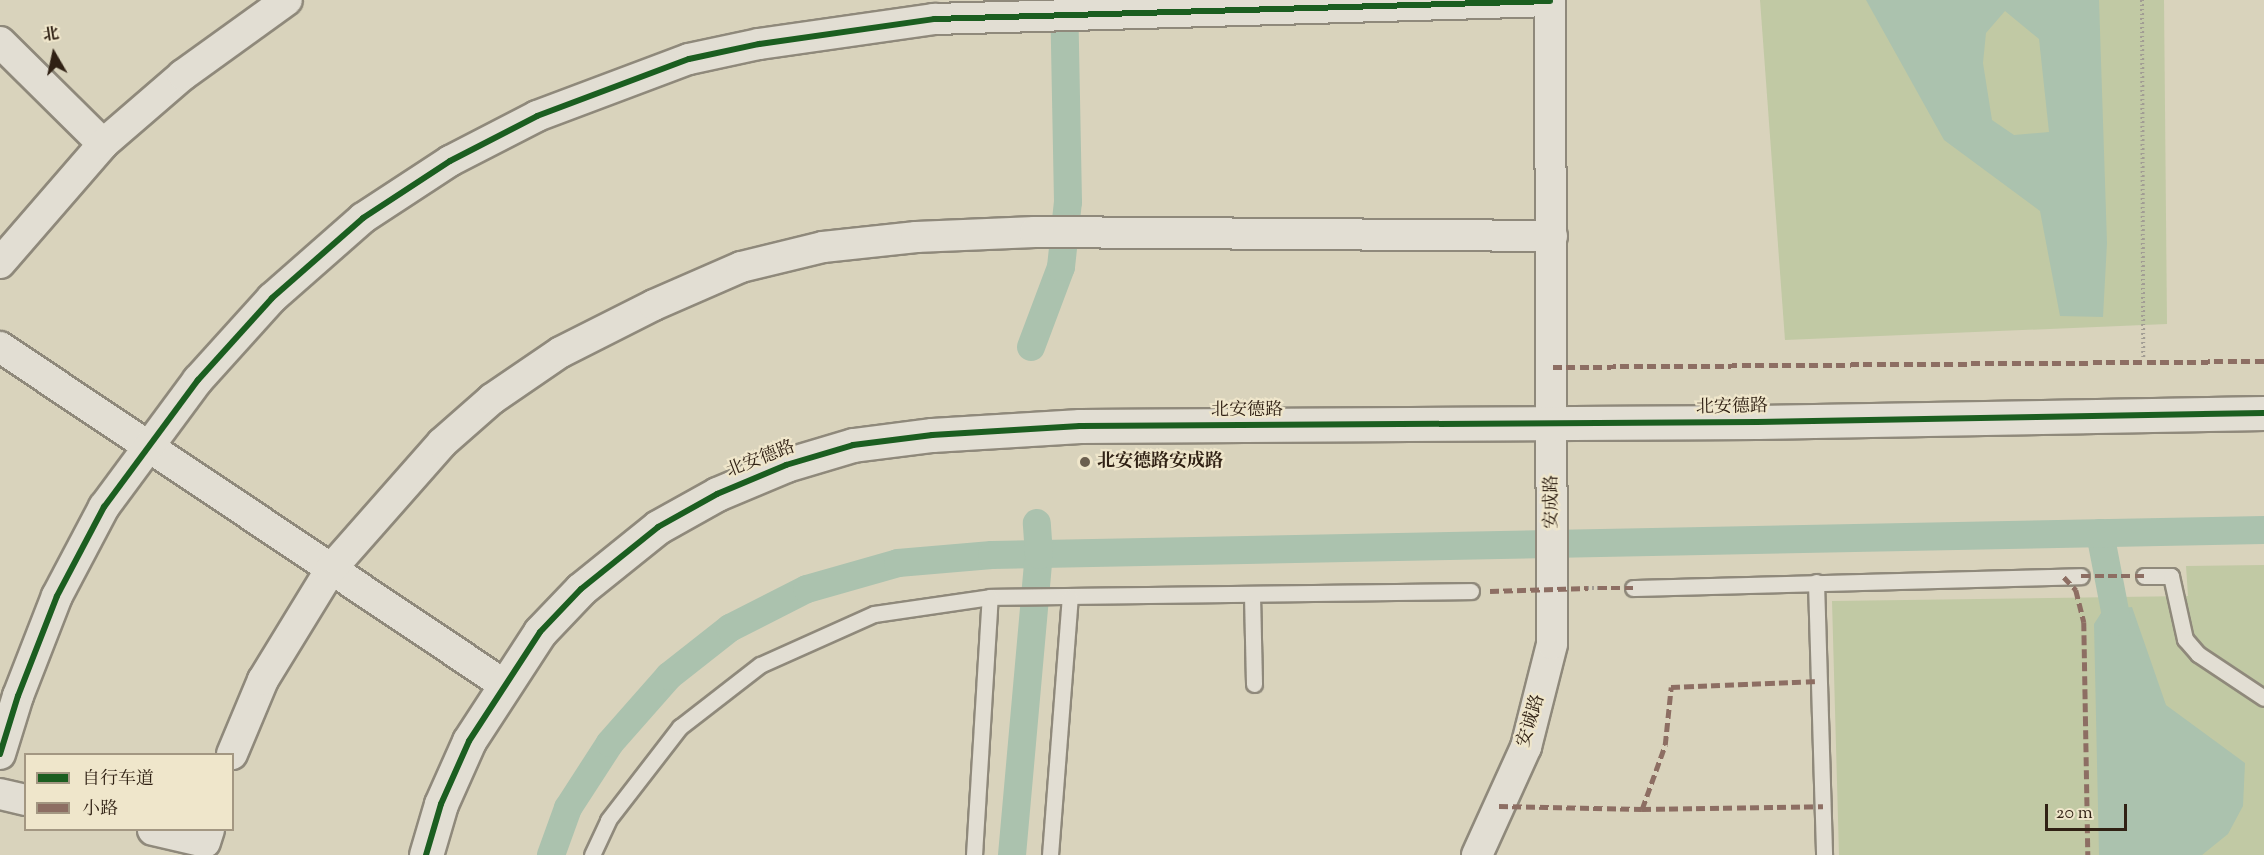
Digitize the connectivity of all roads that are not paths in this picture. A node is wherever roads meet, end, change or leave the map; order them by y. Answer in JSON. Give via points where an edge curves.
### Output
{"nodes":[{"id":1,"x":288,"y":0,"type":"edge"},
{"id":2,"x":1550,"y":1,"type":"edge"},
{"id":3,"x":0,"y":42,"type":"edge"},
{"id":4,"x":103,"y":144,"type":"junction"},
{"id":5,"x":1552,"y":236,"type":"junction"},
{"id":6,"x":0,"y":263,"type":"edge"},
{"id":7,"x":0,"y":347,"type":"edge"},
{"id":8,"x":2264,"y":413,"type":"edge"},
{"id":9,"x":1553,"y":424,"type":"junction"},
{"id":10,"x":147,"y":445,"type":"junction"},
{"id":11,"x":332,"y":569,"type":"junction"},
{"id":12,"x":2081,"y":576,"type":"dead end"},
{"id":13,"x":2144,"y":576,"type":"dead end"},
{"id":14,"x":1552,"y":579,"type":"joint"},
{"id":15,"x":1816,"y":582,"type":"junction"},
{"id":16,"x":1633,"y":588,"type":"dead end"},
{"id":17,"x":1471,"y":591,"type":"dead end"},
{"id":18,"x":1252,"y":595,"type":"junction"},
{"id":19,"x":990,"y":597,"type":"junction"},
{"id":20,"x":1070,"y":598,"type":"junction"},
{"id":21,"x":503,"y":684,"type":"junction"},
{"id":22,"x":1254,"y":684,"type":"dead end"},
{"id":23,"x":2264,"y":698,"type":"edge"},
{"id":24,"x":232,"y":753,"type":"edge"},
{"id":25,"x":0,"y":754,"type":"edge"},
{"id":26,"x":0,"y":794,"type":"edge"},
{"id":27,"x":24,"y":800,"type":"edge"},
{"id":28,"x":157,"y":831,"type":"edge"},
{"id":29,"x":209,"y":831,"type":"edge"},
{"id":30,"x":426,"y":855,"type":"edge"},
{"id":31,"x":592,"y":855,"type":"edge"},
{"id":32,"x":974,"y":855,"type":"edge"},
{"id":33,"x":1050,"y":855,"type":"edge"},
{"id":34,"x":1477,"y":855,"type":"edge"},
{"id":35,"x":1824,"y":855,"type":"edge"}],
"edges":[{"from":1,"to":4,"type":"street","via":[[183,75]]},
{"from":2,"to":5,"type":"street","name":"安成路"},
{"from":2,"to":10,"type":"street","via":[[934,19],[759,44],[689,59],[537,116],[450,161],[363,218],[272,298],[198,380]]},
{"from":3,"to":4,"type":"street"},
{"from":4,"to":6,"type":"street"},
{"from":5,"to":9,"type":"street","name":"安成路"},
{"from":5,"to":11,"type":"street","via":[[1035,232],[916,237],[823,248],[741,267],[561,352],[492,399],[442,443]]},
{"from":7,"to":10,"type":"street"},
{"from":8,"to":9,"type":"street","name":"北安德路"},
{"from":9,"to":14,"type":"street","name":"安成路"},
{"from":9,"to":21,"type":"street","name":"北安德路","via":[[1080,426],[932,435],[853,445],[786,465],[717,494],[658,527],[581,589],[540,632]]},
{"from":10,"to":11,"type":"street"},
{"from":10,"to":25,"type":"street","via":[[104,507],[57,596]]},
{"from":11,"to":21,"type":"street"},
{"from":11,"to":24,"type":"street","via":[[263,680]]},
{"from":12,"to":15,"type":"lane"},
{"from":13,"to":23,"type":"lane","via":[[2171,576],[2185,639],[2198,654]]},
{"from":14,"to":34,"type":"street","name":"安诚路","via":[[1552,644],[1540,700],[1526,747]]},
{"from":15,"to":16,"type":"lane"},
{"from":15,"to":35,"type":"lane"},
{"from":17,"to":18,"type":"lane"},
{"from":18,"to":20,"type":"lane"},
{"from":18,"to":22,"type":"lane"},
{"from":19,"to":20,"type":"lane"},
{"from":19,"to":31,"type":"lane","via":[[873,614],[759,665],[680,727],[608,820]]},
{"from":19,"to":32,"type":"lane"},
{"from":20,"to":33,"type":"lane"},
{"from":21,"to":30,"type":"street","name":"北安德路","via":[[469,741],[441,804]]},
{"from":26,"to":27,"type":"street"},
{"from":28,"to":29,"type":"street","via":[[205,842]]}]}
